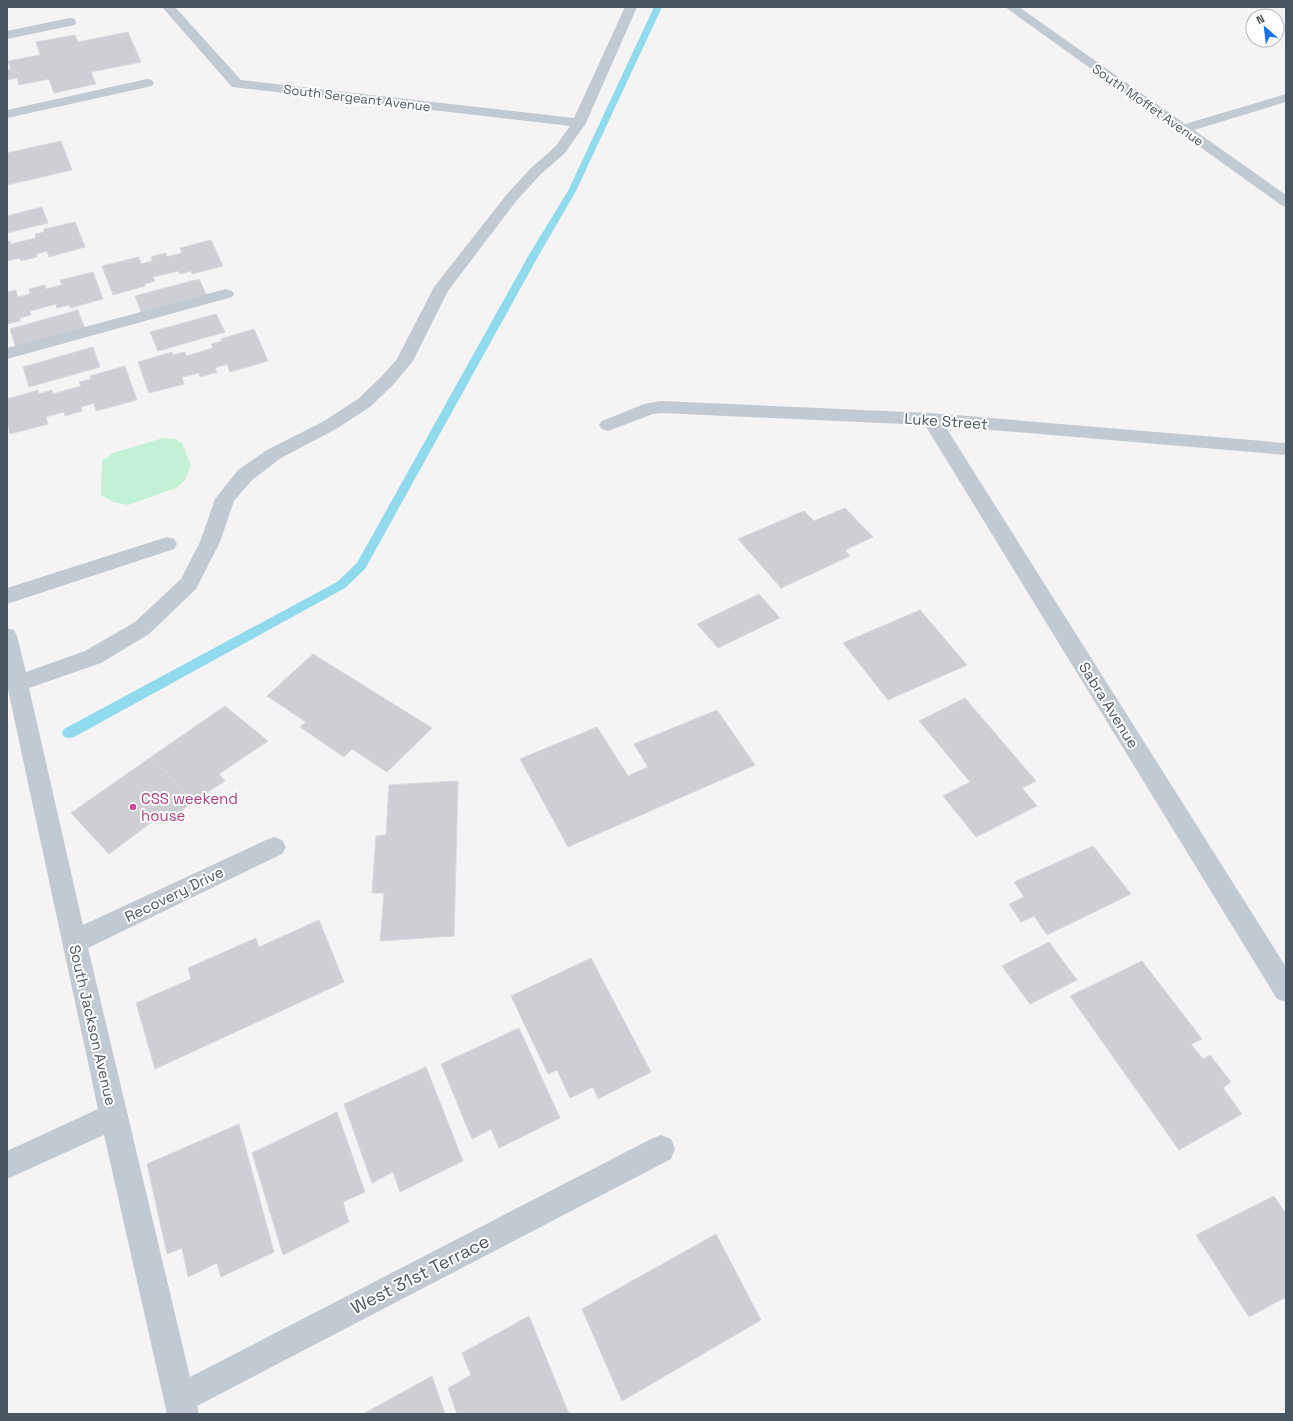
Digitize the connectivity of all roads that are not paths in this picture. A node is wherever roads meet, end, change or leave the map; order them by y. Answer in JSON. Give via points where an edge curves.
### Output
{"nodes":[{"id":1,"x":168,"y":7,"type":"edge"},
{"id":2,"x":631,"y":7,"type":"edge"},
{"id":3,"x":1010,"y":7,"type":"edge"},
{"id":4,"x":70,"y":22,"type":"dead end"},
{"id":5,"x":7,"y":35,"type":"edge"},
{"id":6,"x":147,"y":83,"type":"dead end"},
{"id":7,"x":1286,"y":98,"type":"edge"},
{"id":8,"x":7,"y":114,"type":"edge"},
{"id":9,"x":579,"y":123,"type":"junction"},
{"id":10,"x":1182,"y":129,"type":"junction"},
{"id":11,"x":1286,"y":202,"type":"edge"},
{"id":12,"x":226,"y":294,"type":"dead end"},
{"id":13,"x":7,"y":354,"type":"edge"},
{"id":14,"x":931,"y":419,"type":"junction"},
{"id":15,"x":608,"y":425,"type":"dead end"},
{"id":16,"x":1286,"y":449,"type":"edge"},
{"id":17,"x":167,"y":544,"type":"dead end"},
{"id":18,"x":7,"y":596,"type":"edge"},
{"id":19,"x":7,"y":636,"type":"edge"},
{"id":20,"x":18,"y":683,"type":"junction"},
{"id":21,"x":274,"y":846,"type":"dead end"},
{"id":22,"x":74,"y":942,"type":"junction"},
{"id":23,"x":1286,"y":990,"type":"edge"},
{"id":24,"x":114,"y":1116,"type":"junction"},
{"id":25,"x":661,"y":1149,"type":"dead end"},
{"id":26,"x":7,"y":1165,"type":"edge"},
{"id":27,"x":181,"y":1406,"type":"edge"}],
"edges":[{"from":1,"to":9,"type":"street","name":"South Sergeant Avenue","via":[[237,84]]},
{"from":2,"to":9,"type":"street"},
{"from":3,"to":10,"type":"street","name":"South Moffet Avenue"},
{"from":4,"to":5,"type":"street"},
{"from":6,"to":8,"type":"street"},
{"from":7,"to":10,"type":"street"},
{"from":9,"to":20,"type":"street","via":[[560,150],[536,171],[512,198],[440,290],[404,361],[387,381],[358,407],[330,425],[274,454],[245,475],[225,499],[210,542],[189,584],[142,628],[93,657]]},
{"from":10,"to":11,"type":"street","name":"South Moffet Avenue"},
{"from":12,"to":13,"type":"street"},
{"from":14,"to":15,"type":"street","name":"Luke Street","via":[[661,407],[650,408]]},
{"from":14,"to":16,"type":"street","name":"Luke Street"},
{"from":14,"to":23,"type":"street","name":"Sabra Avenue"},
{"from":17,"to":18,"type":"street"},
{"from":19,"to":20,"type":"street","name":"South Jackson Avenue"},
{"from":20,"to":22,"type":"street","name":"South Jackson Avenue"},
{"from":21,"to":22,"type":"street","name":"Recovery Drive"},
{"from":22,"to":24,"type":"street","name":"South Jackson Avenue"},
{"from":24,"to":26,"type":"street"},
{"from":24,"to":27,"type":"street","name":"South Jackson Avenue"},
{"from":25,"to":27,"type":"street","name":"West 31st Terrace"}]}
